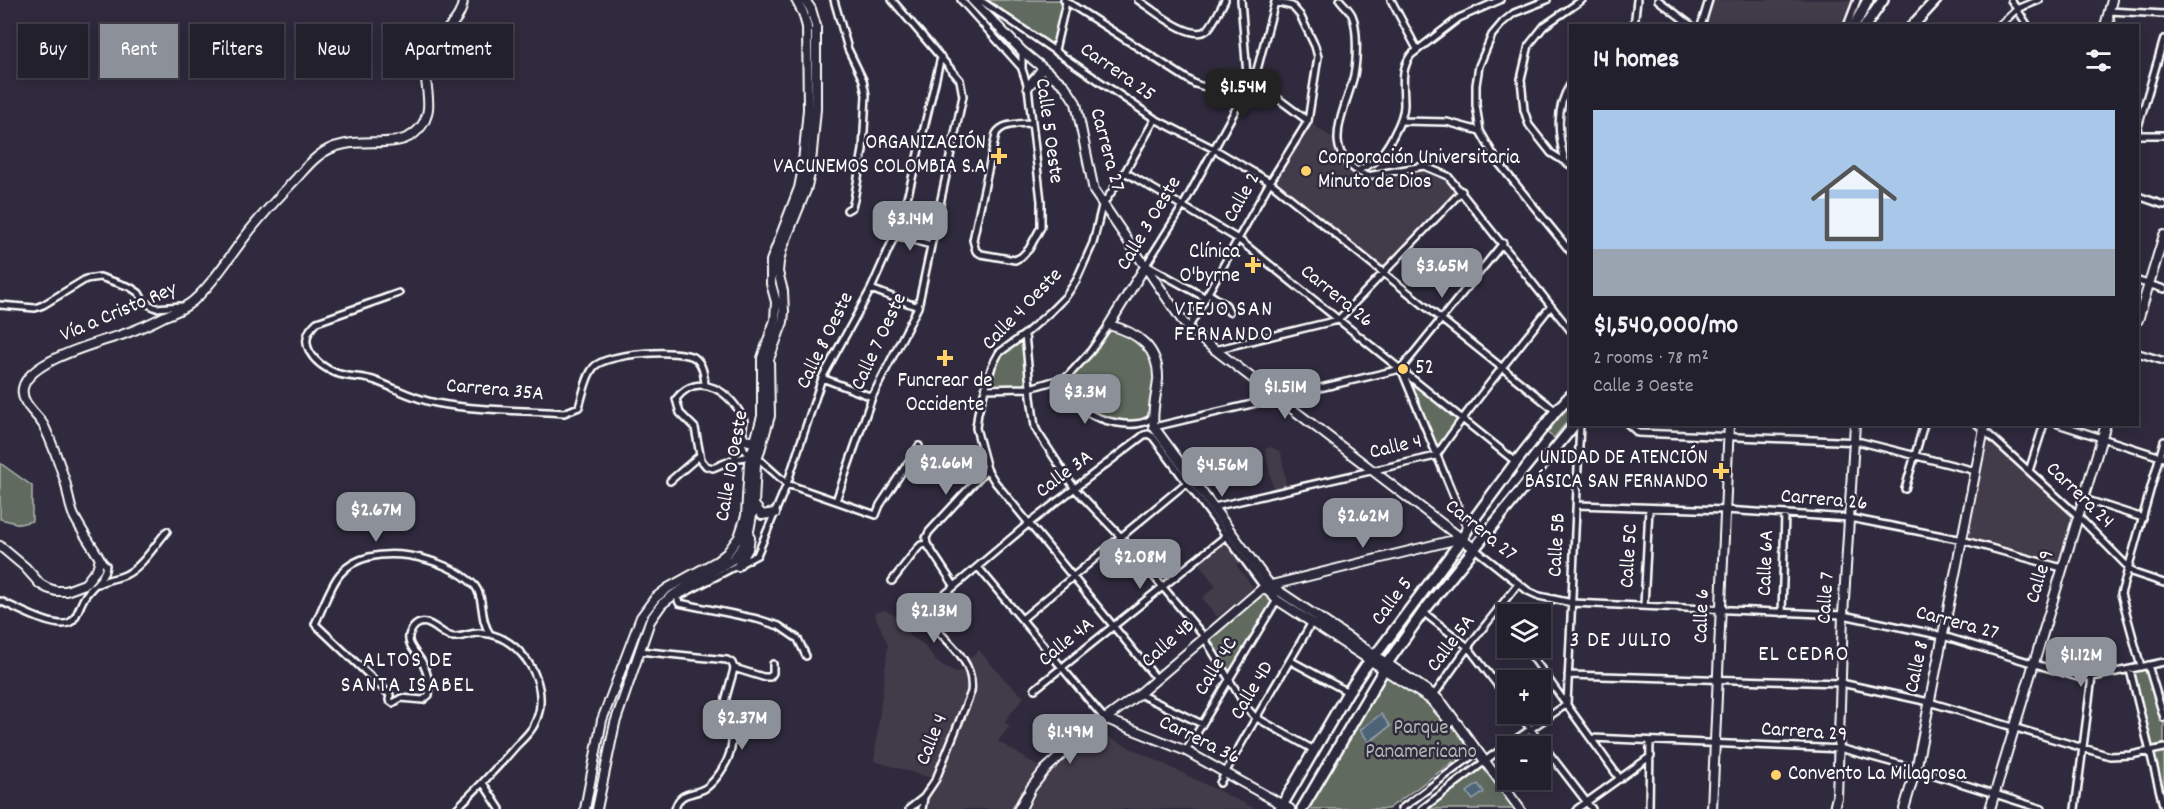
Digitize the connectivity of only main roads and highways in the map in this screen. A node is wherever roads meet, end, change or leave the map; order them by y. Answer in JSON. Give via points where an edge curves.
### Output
{"nodes":[{"id":1,"x":1868,"y":0,"type":"edge"},
{"id":2,"x":1883,"y":0,"type":"edge"},
{"id":3,"x":1929,"y":0,"type":"edge"},
{"id":4,"x":1936,"y":0,"type":"edge"},
{"id":5,"x":1855,"y":24,"type":"edge"},
{"id":6,"x":1866,"y":24,"type":"edge"},
{"id":7,"x":1912,"y":24,"type":"edge"},
{"id":8,"x":1913,"y":24,"type":"edge"},
{"id":9,"x":1569,"y":397,"type":"edge"},
{"id":10,"x":1573,"y":426,"type":"edge"},
{"id":11,"x":1284,"y":807,"type":"edge"},
{"id":12,"x":1302,"y":809,"type":"edge"}],
"edges":[{"from":1,"to":5,"type":"main road"},
{"from":2,"to":6,"type":"main road"},
{"from":3,"to":7,"type":"main road"},
{"from":4,"to":8,"type":"main road"},
{"from":9,"to":11,"type":"main road","name":"Calle 5","via":[[1516,462],[1347,692]]},
{"from":10,"to":12,"type":"main road","name":"Calle 5","via":[[1423,612],[1385,666]]}]}
